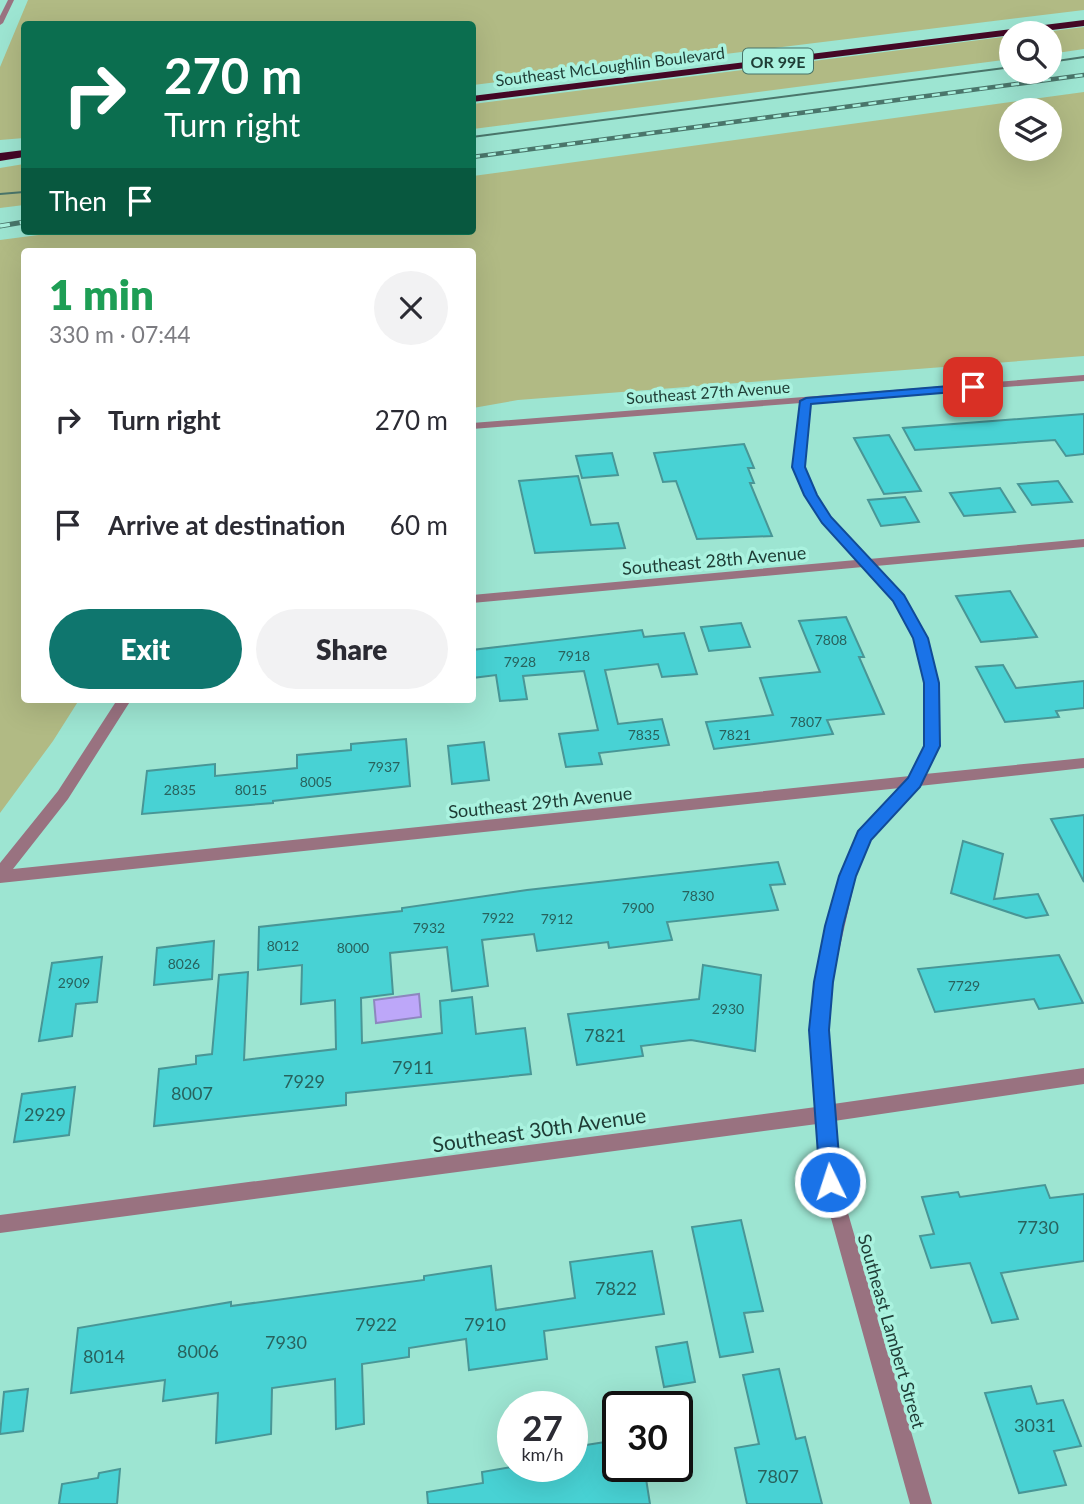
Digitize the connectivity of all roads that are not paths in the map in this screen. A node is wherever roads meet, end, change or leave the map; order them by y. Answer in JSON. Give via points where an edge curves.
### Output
{"nodes":[{"id":1,"x":11,"y":0,"type":"edge"},
{"id":2,"x":1084,"y":16,"type":"edge"},
{"id":3,"x":0,"y":23,"type":"edge"},
{"id":4,"x":1084,"y":23,"type":"edge"},
{"id":5,"x":476,"y":91,"type":"edge"},
{"id":6,"x":476,"y":99,"type":"edge"},
{"id":7,"x":21,"y":146,"type":"edge"},
{"id":8,"x":0,"y":148,"type":"edge"},
{"id":9,"x":21,"y":155,"type":"edge"},
{"id":10,"x":0,"y":158,"type":"edge"},
{"id":11,"x":1084,"y":378,"type":"edge"},
{"id":12,"x":806,"y":401,"type":"junction"},
{"id":13,"x":476,"y":425,"type":"edge"},
{"id":14,"x":1084,"y":543,"type":"edge"},
{"id":15,"x":866,"y":562,"type":"junction"},
{"id":16,"x":476,"y":598,"type":"edge"},
{"id":17,"x":122,"y":703,"type":"edge"},
{"id":18,"x":1084,"y":763,"type":"edge"},
{"id":19,"x":914,"y":782,"type":"junction"},
{"id":20,"x":0,"y":875,"type":"edge"},
{"id":21,"x":1084,"y":1076,"type":"edge"},
{"id":22,"x":826,"y":1114,"type":"junction"},
{"id":23,"x":0,"y":1224,"type":"edge"},
{"id":24,"x":921,"y":1504,"type":"edge"}],
"edges":[{"from":1,"to":3,"type":"street"},
{"from":2,"to":5,"type":"highway","name":"Southeast McLoughlin Boulevard","number":"OR 99E"},
{"from":4,"to":6,"type":"highway","name":"Southeast McLoughlin Boulevard","number":"OR 99E"},
{"from":7,"to":8,"type":"highway"},
{"from":9,"to":10,"type":"highway"},
{"from":11,"to":12,"type":"street","name":"Southeast 27th Avenue"},
{"from":12,"to":13,"type":"street","name":"Southeast 27th Avenue"},
{"from":12,"to":15,"type":"street","name":"Southeast Lambert Street","via":[[799,467],[826,520]]},
{"from":14,"to":15,"type":"street","name":"Southeast 28th Avenue"},
{"from":15,"to":16,"type":"street","name":"Southeast 28th Avenue"},
{"from":15,"to":19,"type":"street","name":"Southeast Lambert Street","via":[[899,598],[920,638],[931,683],[932,746]]},
{"from":17,"to":20,"type":"street","via":[[63,794]]},
{"from":18,"to":19,"type":"street","name":"Southeast 29th Avenue"},
{"from":19,"to":20,"type":"street","name":"Southeast 29th Avenue"},
{"from":19,"to":22,"type":"street","name":"Southeast Lambert Street","via":[[864,836],[844,888],[819,1030]]},
{"from":21,"to":22,"type":"street","name":"Southeast 30th Avenue"},
{"from":22,"to":23,"type":"street","name":"Southeast 30th Avenue"},
{"from":22,"to":24,"type":"street","name":"Southeast Lambert Street","via":[[830,1182]]}]}
